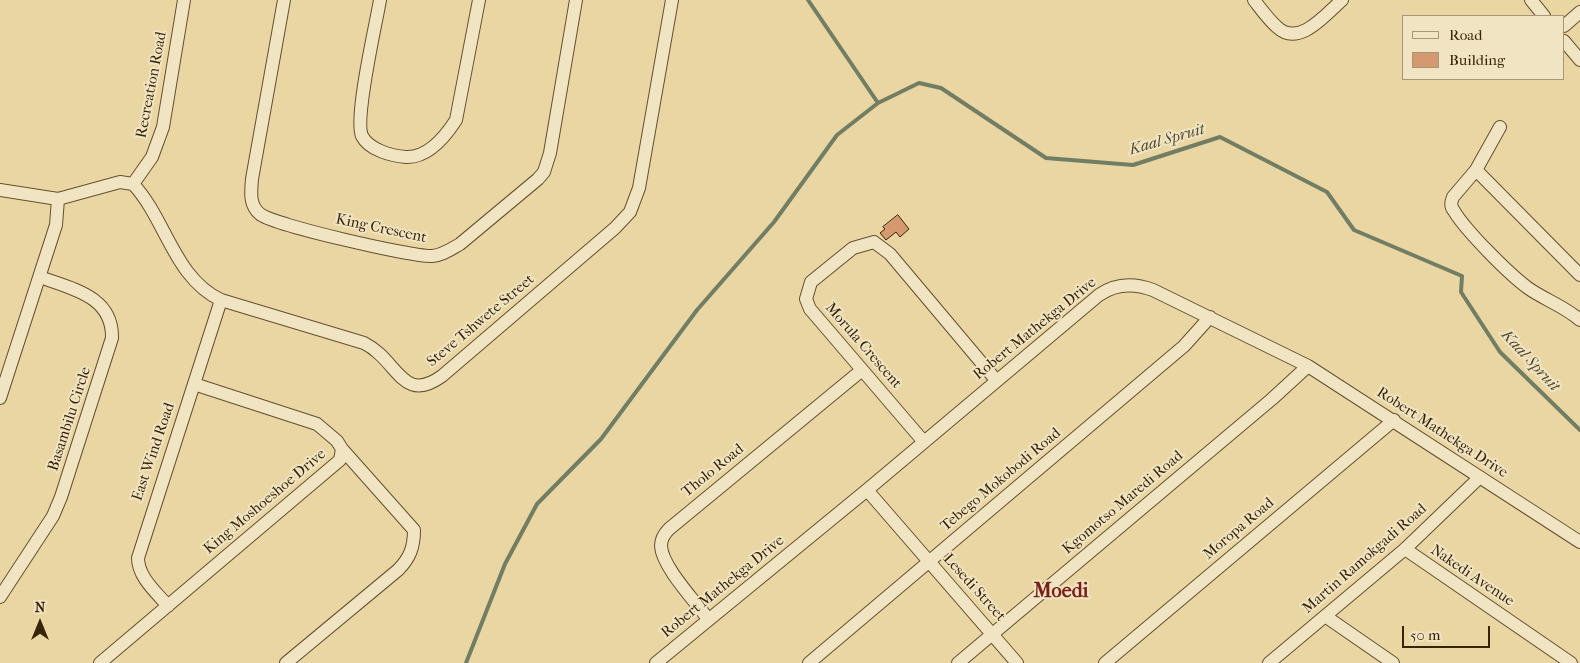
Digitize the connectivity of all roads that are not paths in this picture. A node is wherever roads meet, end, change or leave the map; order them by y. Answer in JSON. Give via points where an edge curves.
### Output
{"nodes":[{"id":1,"x":184,"y":0,"type":"edge"},
{"id":2,"x":284,"y":0,"type":"edge"},
{"id":3,"x":380,"y":0,"type":"edge"},
{"id":4,"x":479,"y":0,"type":"edge"},
{"id":5,"x":576,"y":0,"type":"edge"},
{"id":6,"x":672,"y":0,"type":"edge"},
{"id":7,"x":1254,"y":0,"type":"edge"},
{"id":8,"x":1342,"y":0,"type":"edge"},
{"id":9,"x":1530,"y":0,"type":"edge"},
{"id":10,"x":1580,"y":12,"type":"edge"},
{"id":11,"x":1543,"y":15,"type":"edge"},
{"id":12,"x":1565,"y":25,"type":"edge"},
{"id":13,"x":1565,"y":42,"type":"edge"},
{"id":14,"x":1580,"y":60,"type":"edge"},
{"id":15,"x":1500,"y":126,"type":"dead end"},
{"id":16,"x":1476,"y":170,"type":"junction"},
{"id":17,"x":133,"y":184,"type":"junction"},
{"id":18,"x":0,"y":190,"type":"edge"},
{"id":19,"x":58,"y":199,"type":"junction"},
{"id":20,"x":1580,"y":275,"type":"edge"},
{"id":21,"x":40,"y":277,"type":"junction"},
{"id":22,"x":220,"y":300,"type":"junction"},
{"id":23,"x":1210,"y":317,"type":"junction"},
{"id":24,"x":1580,"y":320,"type":"edge"},
{"id":25,"x":1308,"y":366,"type":"junction"},
{"id":26,"x":862,"y":370,"type":"junction"},
{"id":27,"x":996,"y":380,"type":"junction"},
{"id":28,"x":194,"y":384,"type":"junction"},
{"id":29,"x":0,"y":398,"type":"edge"},
{"id":30,"x":1394,"y":420,"type":"junction"},
{"id":31,"x":924,"y":442,"type":"junction"},
{"id":32,"x":342,"y":450,"type":"junction"},
{"id":33,"x":1480,"y":477,"type":"junction"},
{"id":34,"x":867,"y":490,"type":"junction"},
{"id":35,"x":1580,"y":542,"type":"edge"},
{"id":36,"x":1405,"y":549,"type":"junction"},
{"id":37,"x":929,"y":562,"type":"junction"},
{"id":38,"x":0,"y":597,"type":"edge"},
{"id":39,"x":168,"y":606,"type":"junction"},
{"id":40,"x":1325,"y":616,"type":"junction"},
{"id":41,"x":708,"y":619,"type":"junction"},
{"id":42,"x":993,"y":634,"type":"junction"},
{"id":43,"x":100,"y":663,"type":"edge"},
{"id":44,"x":286,"y":663,"type":"edge"},
{"id":45,"x":656,"y":663,"type":"edge"},
{"id":46,"x":809,"y":663,"type":"edge"},
{"id":47,"x":958,"y":663,"type":"edge"},
{"id":48,"x":1017,"y":663,"type":"edge"},
{"id":49,"x":1105,"y":663,"type":"edge"},
{"id":50,"x":1269,"y":663,"type":"edge"},
{"id":51,"x":1393,"y":663,"type":"edge"},
{"id":52,"x":1571,"y":663,"type":"edge"}],
"edges":[{"from":1,"to":17,"type":"street","name":"Recreation Road","via":[[161,135],[152,157]]},
{"from":2,"to":5,"type":"street","name":"King Crescent","via":[[252,179],[251,200],[254,206],[259,213],[278,222],[404,253],[433,256],[460,244],[544,172]]},
{"from":3,"to":4,"type":"street","via":[[360,131],[363,138],[377,149],[400,157],[412,157],[430,149],[456,120]]},
{"from":6,"to":22,"type":"street","name":"Steve Tshwete Street","via":[[639,188],[630,212],[435,381],[420,388],[414,386],[404,380],[380,352],[364,343]]},
{"from":7,"to":8,"type":"street","via":[[1277,28],[1292,34],[1306,30]]},
{"from":9,"to":11,"type":"street"},
{"from":10,"to":12,"type":"street"},
{"from":13,"to":14,"type":"street"},
{"from":15,"to":16,"type":"street"},
{"from":16,"to":20,"type":"street"},
{"from":16,"to":24,"type":"street","via":[[1453,197],[1453,210],[1522,283],[1569,310]]},
{"from":17,"to":19,"type":"street","via":[[120,182]]},
{"from":17,"to":22,"type":"street","name":"Steve Tshwete Street","via":[[195,282]]},
{"from":18,"to":19,"type":"street"},
{"from":19,"to":21,"type":"street","via":[[56,225]]},
{"from":21,"to":29,"type":"street"},
{"from":21,"to":38,"type":"street","name":"Basambilu Circle","via":[[96,299],[111,320],[112,338],[53,516]]},
{"from":22,"to":28,"type":"street","name":"East Wind Road"},
{"from":23,"to":25,"type":"street","name":"Robert Mathekga Drive"},
{"from":23,"to":27,"type":"street","name":"Robert Mathekga Drive","via":[[1145,287],[1113,287]]},
{"from":23,"to":37,"type":"street","name":"Tebego Mokobodi Road","via":[[1189,342]]},
{"from":25,"to":30,"type":"street","name":"Robert Mathekga Drive"},
{"from":25,"to":42,"type":"street","name":"Kgomotso Maredi Road"},
{"from":26,"to":27,"type":"street","name":"Morula Crescent","via":[[810,309],[806,293],[811,282],[854,248],[874,242],[890,254]]},
{"from":26,"to":31,"type":"street","name":"Morula Crescent"},
{"from":26,"to":41,"type":"street","name":"Tholo Road","via":[[665,533],[661,547],[664,560]]},
{"from":27,"to":31,"type":"street","name":"Robert Mathekga Drive"},
{"from":28,"to":32,"type":"street","name":"King Moshoeshoe Drive","via":[[317,424],[337,441]]},
{"from":28,"to":39,"type":"street","name":"East Wind Road","via":[[138,558],[143,577]]},
{"from":30,"to":33,"type":"street","name":"Robert Mathekga Drive"},
{"from":30,"to":49,"type":"street","name":"Moropa Road"},
{"from":31,"to":34,"type":"street","name":"Robert Mathekga Drive"},
{"from":32,"to":39,"type":"street","name":"King Moshoeshoe Drive","via":[[340,460]]},
{"from":32,"to":44,"type":"street","via":[[414,530],[414,545],[407,561],[398,570]]},
{"from":33,"to":35,"type":"street","name":"Robert Mathekga Drive"},
{"from":33,"to":36,"type":"street","name":"Martin Ramokgadi Road"},
{"from":34,"to":37,"type":"street","name":"Lesedi Street"},
{"from":34,"to":41,"type":"street","name":"Robert Mathekga Drive"},
{"from":36,"to":40,"type":"street","name":"Martin Ramokgadi Road"},
{"from":36,"to":52,"type":"street","name":"Nakedi Avenue"},
{"from":37,"to":42,"type":"street","name":"Lesedi Street"},
{"from":37,"to":46,"type":"street","name":"Tebego Mokobodi Road"},
{"from":39,"to":43,"type":"street","name":"King Moshoeshoe Drive"},
{"from":40,"to":50,"type":"street","name":"Martin Ramokgadi Road"},
{"from":40,"to":51,"type":"street"},
{"from":41,"to":45,"type":"street","name":"Robert Mathekga Drive"},
{"from":42,"to":47,"type":"street","name":"Kgomotso Maredi Road"},
{"from":42,"to":48,"type":"street","name":"Lesedi Street"}]}
